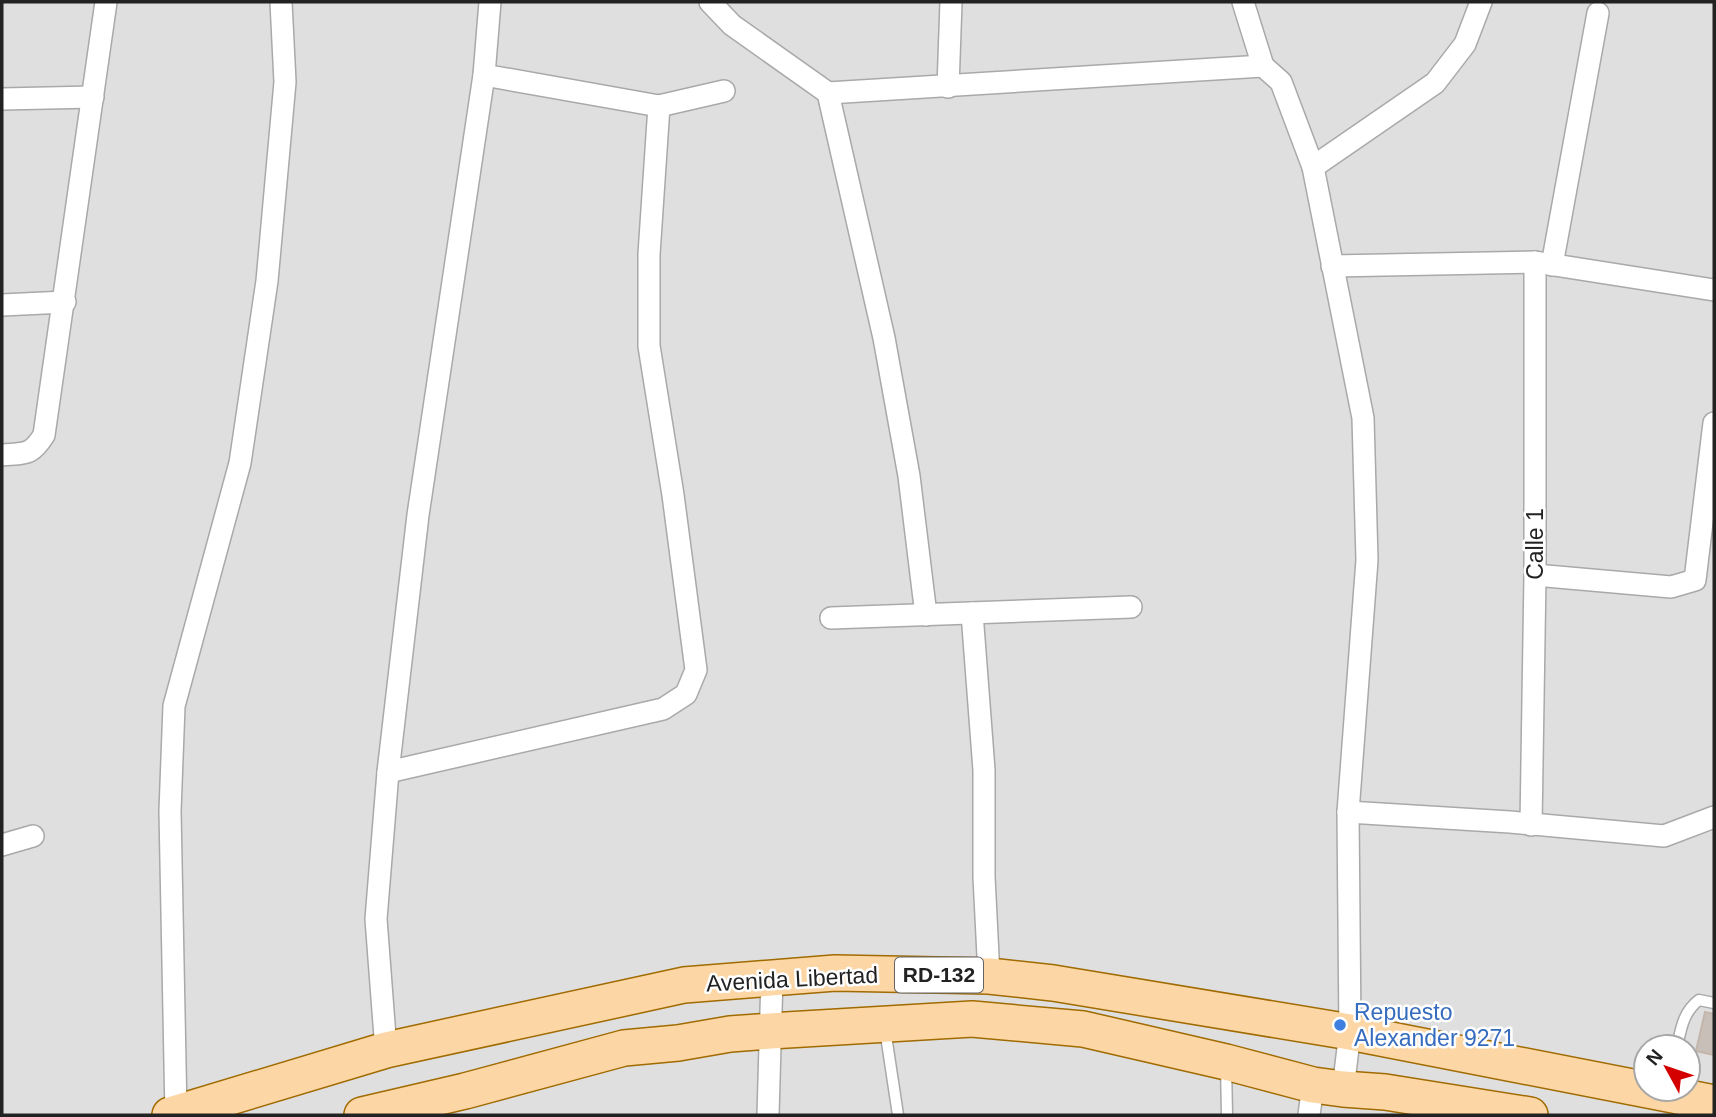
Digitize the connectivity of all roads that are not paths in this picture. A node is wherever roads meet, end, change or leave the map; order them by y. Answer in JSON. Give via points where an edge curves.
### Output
{"nodes":[{"id":1,"x":106,"y":2,"type":"edge"},
{"id":2,"x":281,"y":2,"type":"edge"},
{"id":3,"x":490,"y":2,"type":"edge"},
{"id":4,"x":710,"y":2,"type":"edge"},
{"id":5,"x":951,"y":2,"type":"edge"},
{"id":6,"x":1243,"y":2,"type":"edge"},
{"id":7,"x":1481,"y":2,"type":"edge"},
{"id":8,"x":1598,"y":13,"type":"dead end"},
{"id":9,"x":1264,"y":66,"type":"junction"},
{"id":10,"x":484,"y":75,"type":"junction"},
{"id":11,"x":948,"y":87,"type":"junction"},
{"id":12,"x":724,"y":91,"type":"dead end"},
{"id":13,"x":828,"y":93,"type":"junction"},
{"id":14,"x":93,"y":97,"type":"junction"},
{"id":15,"x":2,"y":99,"type":"edge"},
{"id":16,"x":659,"y":106,"type":"junction"},
{"id":17,"x":1313,"y":167,"type":"junction"},
{"id":18,"x":1544,"y":264,"type":"junction"},
{"id":19,"x":1332,"y":266,"type":"junction"},
{"id":20,"x":1714,"y":290,"type":"edge"},
{"id":21,"x":65,"y":302,"type":"junction"},
{"id":22,"x":2,"y":305,"type":"edge"},
{"id":23,"x":1714,"y":423,"type":"edge"},
{"id":24,"x":2,"y":455,"type":"edge"},
{"id":25,"x":1535,"y":575,"type":"junction"},
{"id":26,"x":1131,"y":607,"type":"dead end"},
{"id":27,"x":972,"y":613,"type":"junction"},
{"id":28,"x":926,"y":615,"type":"junction"},
{"id":29,"x":831,"y":618,"type":"dead end"},
{"id":30,"x":388,"y":772,"type":"junction"},
{"id":31,"x":1348,"y":812,"type":"junction"},
{"id":32,"x":1714,"y":817,"type":"edge"},
{"id":33,"x":1531,"y":825,"type":"junction"},
{"id":34,"x":33,"y":836,"type":"dead end"},
{"id":35,"x":2,"y":845,"type":"edge"},
{"id":36,"x":989,"y":976,"type":"junction"},
{"id":37,"x":772,"y":977,"type":"junction"},
{"id":38,"x":1714,"y":1003,"type":"edge"},
{"id":39,"x":884,"y":1023,"type":"junction"},
{"id":40,"x":770,"y":1031,"type":"junction"},
{"id":41,"x":1350,"y":1032,"type":"junction"},
{"id":42,"x":1680,"y":1033,"type":"edge"},
{"id":43,"x":386,"y":1050,"type":"junction"},
{"id":44,"x":1226,"y":1062,"type":"junction"},
{"id":45,"x":1632,"y":1085,"type":"edge"},
{"id":46,"x":1322,"y":1096,"type":"edge"},
{"id":47,"x":1490,"y":1112,"type":"edge"},
{"id":48,"x":173,"y":1114,"type":"edge"},
{"id":49,"x":362,"y":1115,"type":"edge"},
{"id":50,"x":768,"y":1115,"type":"edge"},
{"id":51,"x":898,"y":1115,"type":"edge"},
{"id":52,"x":1227,"y":1115,"type":"edge"},
{"id":53,"x":1530,"y":1115,"type":"edge"}],
"edges":[{"from":1,"to":14,"type":"street"},
{"from":2,"to":48,"type":"street","via":[[285,82],[267,281],[240,463],[174,706],[170,811]]},
{"from":3,"to":10,"type":"street"},
{"from":4,"to":13,"type":"street","via":[[732,25]]},
{"from":5,"to":11,"type":"street"},
{"from":6,"to":9,"type":"street"},
{"from":7,"to":17,"type":"street","via":[[1465,44],[1435,83]]},
{"from":8,"to":18,"type":"street","name":"Calle 1"},
{"from":9,"to":11,"type":"street"},
{"from":9,"to":17,"type":"street","via":[[1281,82]]},
{"from":10,"to":16,"type":"street"},
{"from":10,"to":30,"type":"street","via":[[418,515]]},
{"from":11,"to":13,"type":"street"},
{"from":12,"to":16,"type":"street"},
{"from":13,"to":28,"type":"street","via":[[884,338],[909,476]]},
{"from":14,"to":15,"type":"street"},
{"from":14,"to":21,"type":"street"},
{"from":16,"to":30,"type":"street","via":[[649,254],[649,346],[696,670],[686,694],[663,709]]},
{"from":17,"to":19,"type":"street"},
{"from":18,"to":19,"type":"street"},
{"from":18,"to":20,"type":"street"},
{"from":18,"to":25,"type":"street","name":"Calle 1"},
{"from":19,"to":31,"type":"street","via":[[1363,418],[1367,560]]},
{"from":21,"to":22,"type":"street"},
{"from":21,"to":24,"type":"street","via":[[44,435],[29,453]]},
{"from":23,"to":25,"type":"street","via":[[1695,580],[1671,587]]},
{"from":25,"to":33,"type":"street","name":"Calle 1"},
{"from":26,"to":27,"type":"street"},
{"from":27,"to":28,"type":"street"},
{"from":27,"to":36,"type":"street","via":[[984,770]]},
{"from":28,"to":29,"type":"street"},
{"from":30,"to":43,"type":"street","via":[[376,919]]},
{"from":31,"to":33,"type":"street"},
{"from":31,"to":41,"type":"street"},
{"from":32,"to":33,"type":"street","via":[[1664,836]]},
{"from":34,"to":35,"type":"street"},
{"from":36,"to":37,"type":"main road","name":"Avenida Libertad","number":"RD-132","via":[[835,973]]},
{"from":36,"to":41,"type":"main road","name":"Avenida Libertad","number":"RD-132"},
{"from":37,"to":40,"type":"street"},
{"from":37,"to":43,"type":"main road","name":"Avenida Libertad","number":"RD-132","via":[[684,985]]},
{"from":38,"to":42,"type":"lane","via":[[1699,1000],[1693,1004]]},
{"from":39,"to":40,"type":"main road","number":"RD-132"},
{"from":39,"to":44,"type":"main road","number":"RD-132","via":[[972,1019],[1083,1030]]},
{"from":39,"to":51,"type":"lane"},
{"from":40,"to":49,"type":"main road","number":"RD-132","via":[[624,1048]]},
{"from":40,"to":50,"type":"street"},
{"from":41,"to":45,"type":"main road","name":"Avenida Libertad","number":"RD-132"},
{"from":41,"to":46,"type":"street"},
{"from":43,"to":48,"type":"main road","name":"Avenida Libertad","number":"RD-132"},
{"from":44,"to":46,"type":"main road","number":"RD-132"},
{"from":44,"to":52,"type":"lane"},
{"from":46,"to":47,"type":"main road","number":"RD-132","via":[[1385,1092]]},
{"from":47,"to":53,"type":"main road","number":"RD-132"}]}
